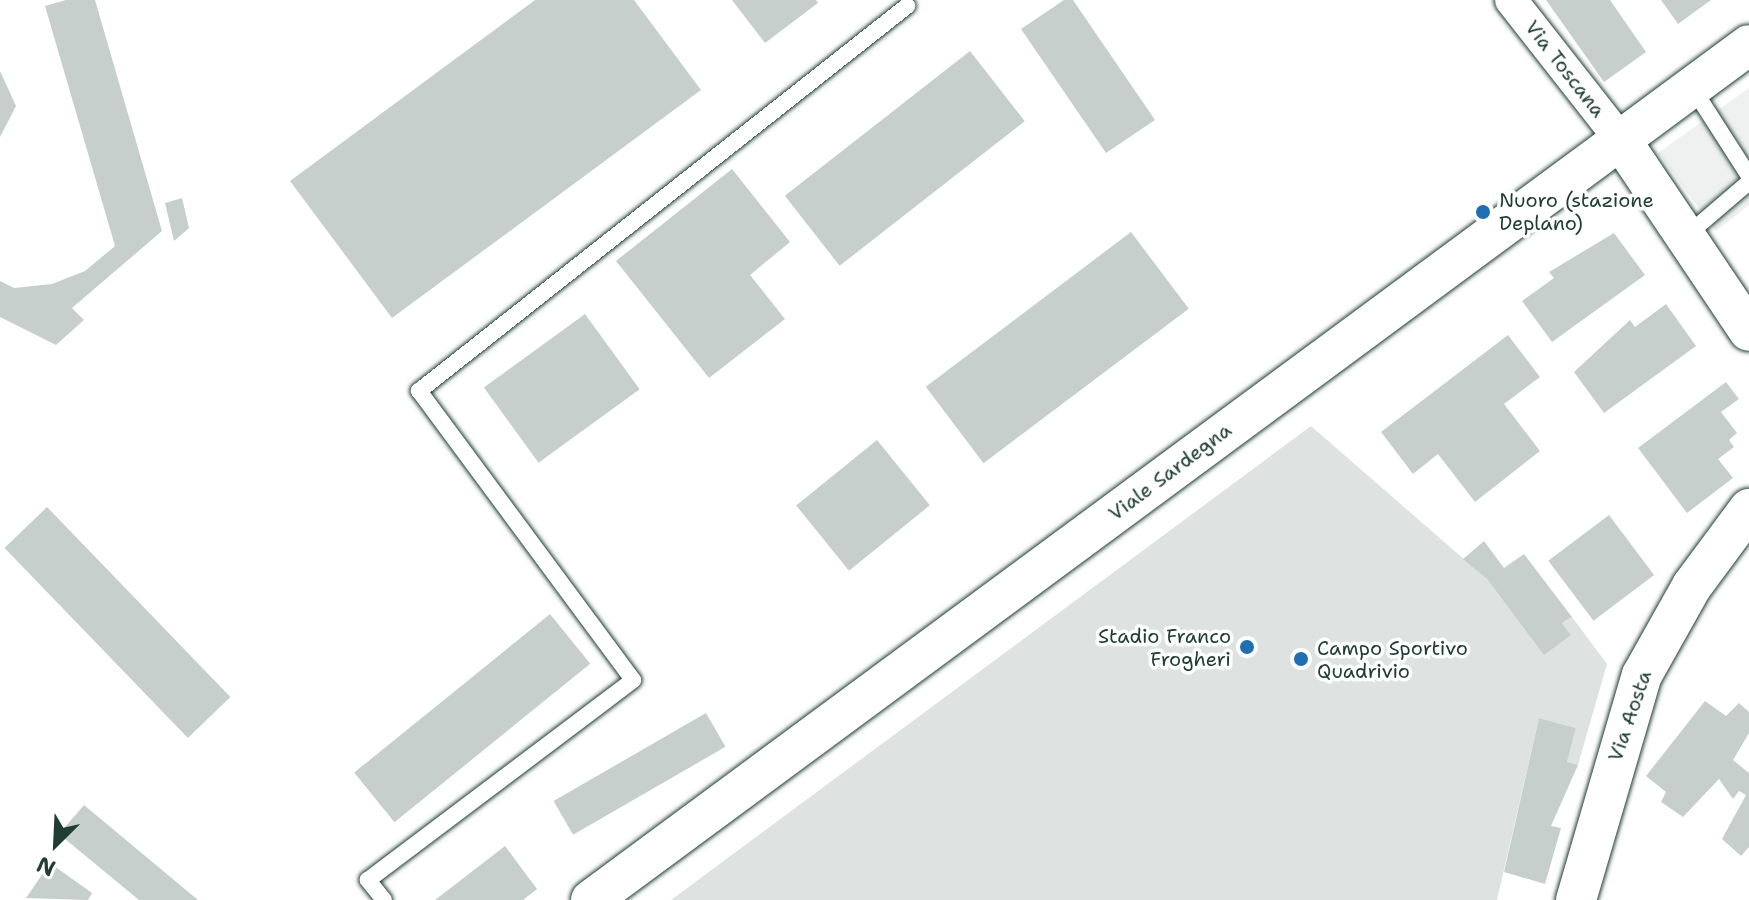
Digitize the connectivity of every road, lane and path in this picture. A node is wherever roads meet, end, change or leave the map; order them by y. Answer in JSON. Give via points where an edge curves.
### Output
{"nodes":[{"id":1,"x":1511,"y":0,"type":"edge"},
{"id":2,"x":907,"y":6,"type":"dead end"},
{"id":3,"x":1749,"y":45,"type":"edge"},
{"id":4,"x":1692,"y":87,"type":"junction"},
{"id":5,"x":1620,"y":139,"type":"junction"},
{"id":6,"x":1749,"y":176,"type":"edge"},
{"id":7,"x":1749,"y":182,"type":"edge"},
{"id":8,"x":1685,"y":237,"type":"junction"},
{"id":9,"x":1749,"y":331,"type":"edge"},
{"id":10,"x":1749,"y":509,"type":"edge"},
{"id":11,"x":384,"y":900,"type":"edge"},
{"id":12,"x":591,"y":900,"type":"edge"},
{"id":13,"x":1576,"y":900,"type":"edge"}],
"edges":[{"from":1,"to":5,"type":"street","name":"Via Toscana"},
{"from":2,"to":11,"type":"lane","via":[[419,391],[633,680],[368,880]]},
{"from":3,"to":4,"type":"street","name":"Viale Sardegna"},
{"from":4,"to":5,"type":"street","name":"Viale Sardegna"},
{"from":4,"to":6,"type":"lane"},
{"from":5,"to":8,"type":"street"},
{"from":5,"to":12,"type":"street","name":"Viale Sardegna"},
{"from":7,"to":8,"type":"lane"},
{"from":8,"to":9,"type":"street"},
{"from":10,"to":13,"type":"street","name":"Via Aosta","via":[[1692,586],[1642,675]]}]}
